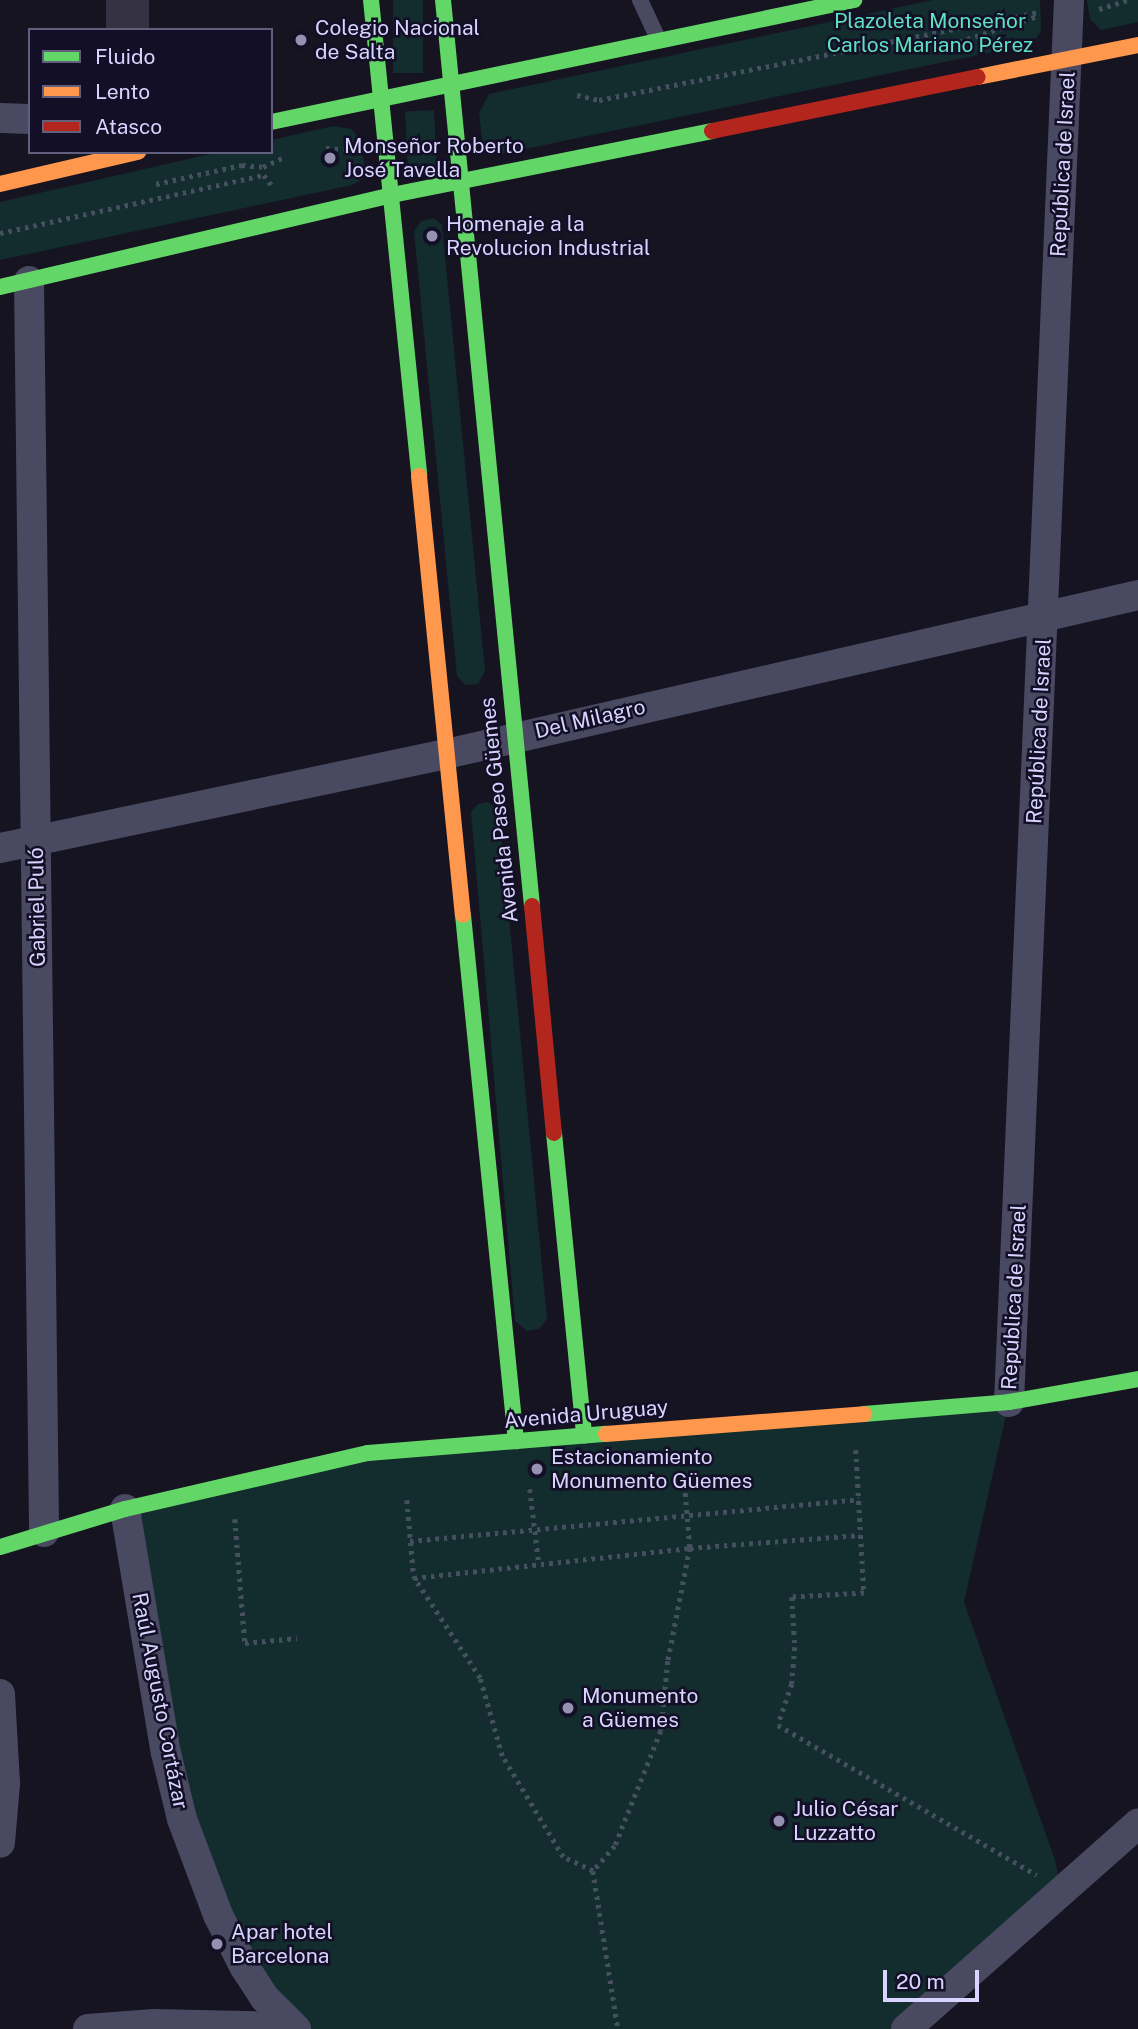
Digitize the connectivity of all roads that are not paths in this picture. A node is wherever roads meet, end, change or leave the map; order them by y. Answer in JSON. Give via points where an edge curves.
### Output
{"nodes":[{"id":1,"x":371,"y":0,"type":"edge"},
{"id":2,"x":443,"y":0,"type":"edge"},
{"id":3,"x":640,"y":0,"type":"edge"},
{"id":4,"x":854,"y":0,"type":"edge"},
{"id":5,"x":1069,"y":3,"type":"edge"},
{"id":6,"x":659,"y":41,"type":"junction"},
{"id":7,"x":1138,"y":45,"type":"edge"},
{"id":8,"x":1068,"y":60,"type":"junction"},
{"id":9,"x":451,"y":82,"type":"junction"},
{"id":10,"x":381,"y":97,"type":"junction"},
{"id":11,"x":0,"y":118,"type":"edge"},
{"id":12,"x":28,"y":119,"type":"edge"},
{"id":13,"x":273,"y":122,"type":"edge"},
{"id":14,"x":129,"y":154,"type":"edge"},
{"id":15,"x":460,"y":180,"type":"junction"},
{"id":16,"x":0,"y":184,"type":"edge"},
{"id":17,"x":391,"y":195,"type":"junction"},
{"id":18,"x":29,"y":281,"type":"junction"},
{"id":19,"x":0,"y":287,"type":"edge"},
{"id":20,"x":1138,"y":595,"type":"edge"},
{"id":21,"x":1044,"y":614,"type":"junction"},
{"id":22,"x":512,"y":738,"type":"junction"},
{"id":23,"x":446,"y":754,"type":"junction"},
{"id":24,"x":37,"y":841,"type":"junction"},
{"id":25,"x":0,"y":848,"type":"edge"},
{"id":26,"x":1138,"y":1379,"type":"edge"},
{"id":27,"x":1009,"y":1402,"type":"junction"},
{"id":28,"x":584,"y":1436,"type":"junction"},
{"id":29,"x":516,"y":1441,"type":"junction"},
{"id":30,"x":125,"y":1509,"type":"junction"},
{"id":31,"x":44,"y":1532,"type":"junction"},
{"id":32,"x":0,"y":1547,"type":"edge"},
{"id":33,"x":0,"y":1694,"type":"edge"},
{"id":34,"x":1138,"y":1824,"type":"edge"},
{"id":35,"x":0,"y":1843,"type":"edge"},
{"id":36,"x":294,"y":2028,"type":"edge"},
{"id":37,"x":88,"y":2029,"type":"edge"},
{"id":38,"x":906,"y":2029,"type":"edge"}],
"edges":[{"from":1,"to":10,"type":"street"},
{"from":2,"to":9,"type":"street","name":"Avenida Paseo Güemes"},
{"from":3,"to":6,"type":"lane"},
{"from":4,"to":6,"type":"street"},
{"from":5,"to":8,"type":"street","name":"República de Israel"},
{"from":6,"to":9,"type":"street"},
{"from":7,"to":8,"type":"street"},
{"from":8,"to":15,"type":"street"},
{"from":8,"to":21,"type":"street","name":"República de Israel"},
{"from":9,"to":10,"type":"street"},
{"from":9,"to":15,"type":"street","name":"Avenida Paseo Güemes"},
{"from":10,"to":13,"type":"street"},
{"from":10,"to":17,"type":"street"},
{"from":11,"to":12,"type":"street"},
{"from":14,"to":16,"type":"street"},
{"from":15,"to":17,"type":"street"},
{"from":15,"to":22,"type":"street","name":"Avenida Paseo Güemes"},
{"from":17,"to":18,"type":"street"},
{"from":17,"to":23,"type":"street"},
{"from":18,"to":19,"type":"street"},
{"from":18,"to":24,"type":"street","name":"Gabriel Puló"},
{"from":20,"to":21,"type":"street","name":"Del Milagro"},
{"from":21,"to":22,"type":"street","name":"Del Milagro"},
{"from":21,"to":27,"type":"street","name":"República de Israel"},
{"from":22,"to":23,"type":"street","name":"Del Milagro"},
{"from":22,"to":28,"type":"street","name":"Avenida Paseo Güemes"},
{"from":23,"to":24,"type":"street","name":"Del Milagro"},
{"from":23,"to":29,"type":"street"},
{"from":24,"to":25,"type":"street","name":"Del Milagro"},
{"from":24,"to":31,"type":"street","name":"Gabriel Puló"},
{"from":26,"to":27,"type":"street","name":"Avenida Uruguay"},
{"from":27,"to":28,"type":"street","name":"Avenida Uruguay"},
{"from":28,"to":29,"type":"street","name":"Avenida Uruguay"},
{"from":29,"to":30,"type":"street","name":"Avenida Uruguay","via":[[355,1455]]},
{"from":30,"to":31,"type":"street","name":"Avenida Uruguay"},
{"from":30,"to":36,"type":"street","name":"Raúl Augusto Cortázar","via":[[166,1753],[182,1819],[218,1915],[244,1966]]},
{"from":31,"to":32,"type":"street","name":"Avenida Uruguay"},
{"from":33,"to":35,"type":"street","via":[[5,1783]]},
{"from":34,"to":38,"type":"street"},
{"from":36,"to":37,"type":"street","via":[[154,2024]]}]}
